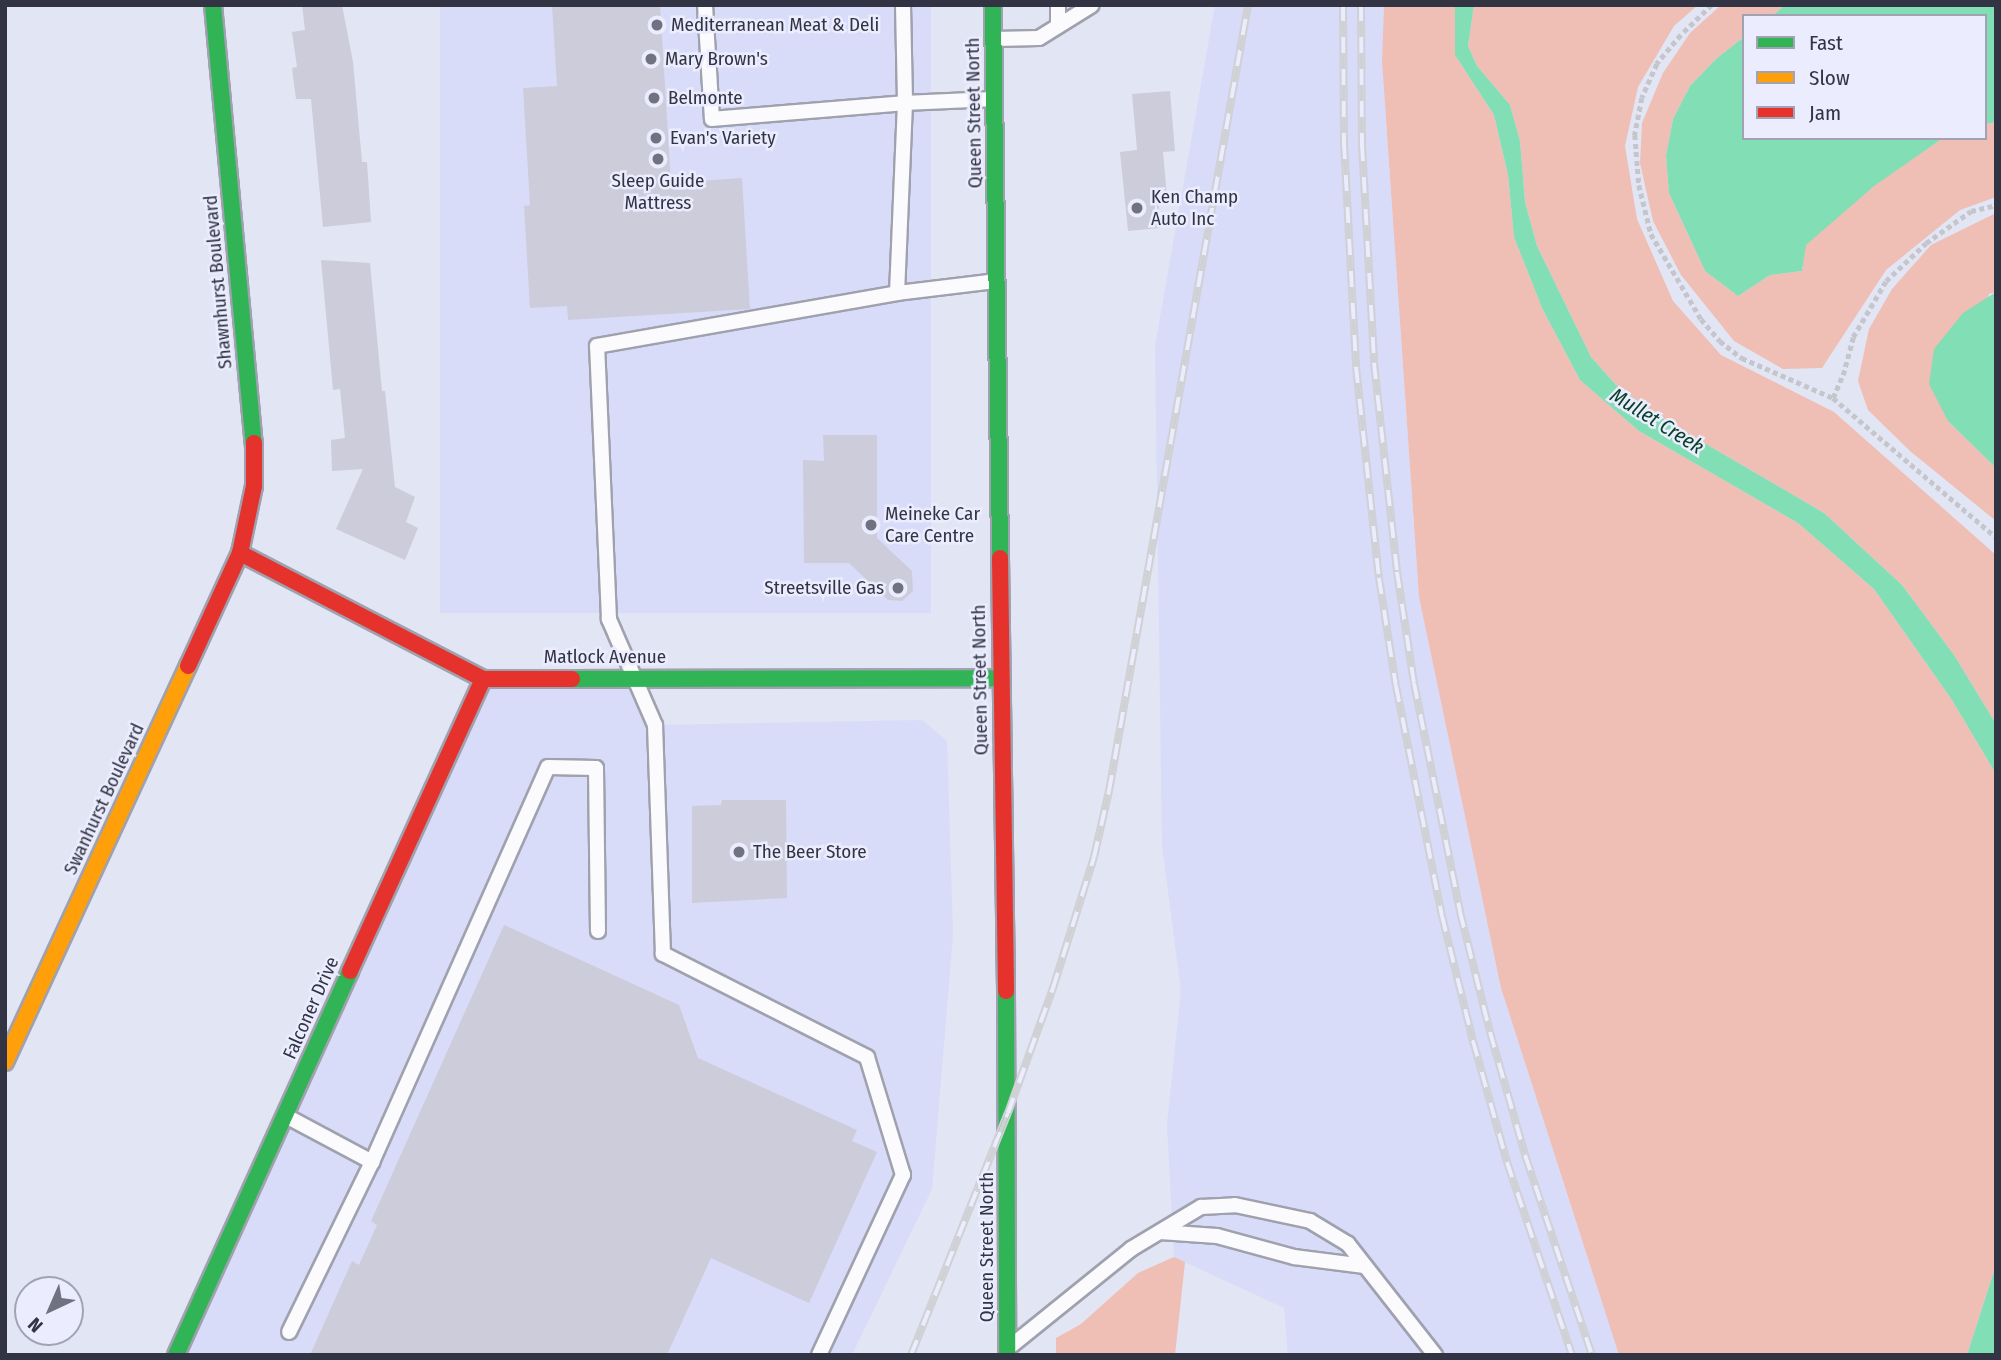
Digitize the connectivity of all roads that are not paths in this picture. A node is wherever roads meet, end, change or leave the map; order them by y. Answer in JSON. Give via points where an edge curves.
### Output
{"nodes":[{"id":1,"x":213,"y":5,"type":"edge"},
{"id":2,"x":705,"y":5,"type":"edge"},
{"id":3,"x":903,"y":5,"type":"edge"},
{"id":4,"x":993,"y":5,"type":"edge"},
{"id":5,"x":1058,"y":5,"type":"edge"},
{"id":6,"x":1085,"y":7,"type":"edge"},
{"id":7,"x":1058,"y":26,"type":"junction"},
{"id":8,"x":994,"y":39,"type":"junction"},
{"id":9,"x":994,"y":99,"type":"junction"},
{"id":10,"x":905,"y":103,"type":"junction"},
{"id":11,"x":997,"y":281,"type":"junction"},
{"id":12,"x":897,"y":293,"type":"junction"},
{"id":13,"x":240,"y":553,"type":"junction"},
{"id":14,"x":634,"y":678,"type":"junction"},
{"id":15,"x":1001,"y":678,"type":"junction"},
{"id":16,"x":484,"y":679,"type":"junction"},
{"id":17,"x":598,"y":931,"type":"dead end"},
{"id":18,"x":5,"y":1062,"type":"edge"},
{"id":19,"x":285,"y":1116,"type":"junction"},
{"id":20,"x":372,"y":1161,"type":"junction"},
{"id":21,"x":1160,"y":1232,"type":"junction"},
{"id":22,"x":1364,"y":1266,"type":"junction"},
{"id":23,"x":289,"y":1332,"type":"dead end"},
{"id":24,"x":1007,"y":1352,"type":"edge"},
{"id":25,"x":176,"y":1355,"type":"edge"},
{"id":26,"x":819,"y":1355,"type":"edge"},
{"id":27,"x":1435,"y":1355,"type":"edge"}],
"edges":[{"from":1,"to":13,"type":"street","name":"Shawnhurst Boulevard","via":[[255,454],[254,486]]},
{"from":2,"to":10,"type":"lane","via":[[712,119]]},
{"from":3,"to":10,"type":"lane"},
{"from":4,"to":8,"type":"street","name":"Queen Street North"},
{"from":5,"to":7,"type":"lane"},
{"from":6,"to":7,"type":"lane"},
{"from":7,"to":8,"type":"lane","via":[[1039,38]]},
{"from":8,"to":9,"type":"street","name":"Queen Street North"},
{"from":9,"to":10,"type":"lane"},
{"from":9,"to":11,"type":"street","name":"Queen Street North"},
{"from":10,"to":12,"type":"lane"},
{"from":11,"to":12,"type":"lane"},
{"from":11,"to":15,"type":"street","name":"Queen Street North"},
{"from":12,"to":14,"type":"lane","via":[[597,346],[609,619]]},
{"from":13,"to":16,"type":"street","name":"Matlock Avenue"},
{"from":13,"to":18,"type":"street","name":"Swanhurst Boulevard"},
{"from":14,"to":15,"type":"street","name":"Matlock Avenue"},
{"from":14,"to":16,"type":"street","name":"Matlock Avenue"},
{"from":14,"to":26,"type":"lane","via":[[655,725],[663,954],[867,1057],[903,1175]]},
{"from":15,"to":24,"type":"street","name":"Queen Street North"},
{"from":16,"to":19,"type":"street","name":"Falconer Drive"},
{"from":17,"to":20,"type":"lane","via":[[596,768],[548,768]]},
{"from":19,"to":20,"type":"lane"},
{"from":19,"to":25,"type":"street","name":"Falconer Drive"},
{"from":20,"to":23,"type":"lane"},
{"from":21,"to":22,"type":"lane","via":[[1217,1236],[1294,1257]]},
{"from":21,"to":22,"type":"lane","via":[[1201,1207],[1236,1205],[1310,1221],[1348,1244]]},
{"from":21,"to":24,"type":"lane","via":[[1131,1249]]},
{"from":22,"to":27,"type":"lane"}]}
